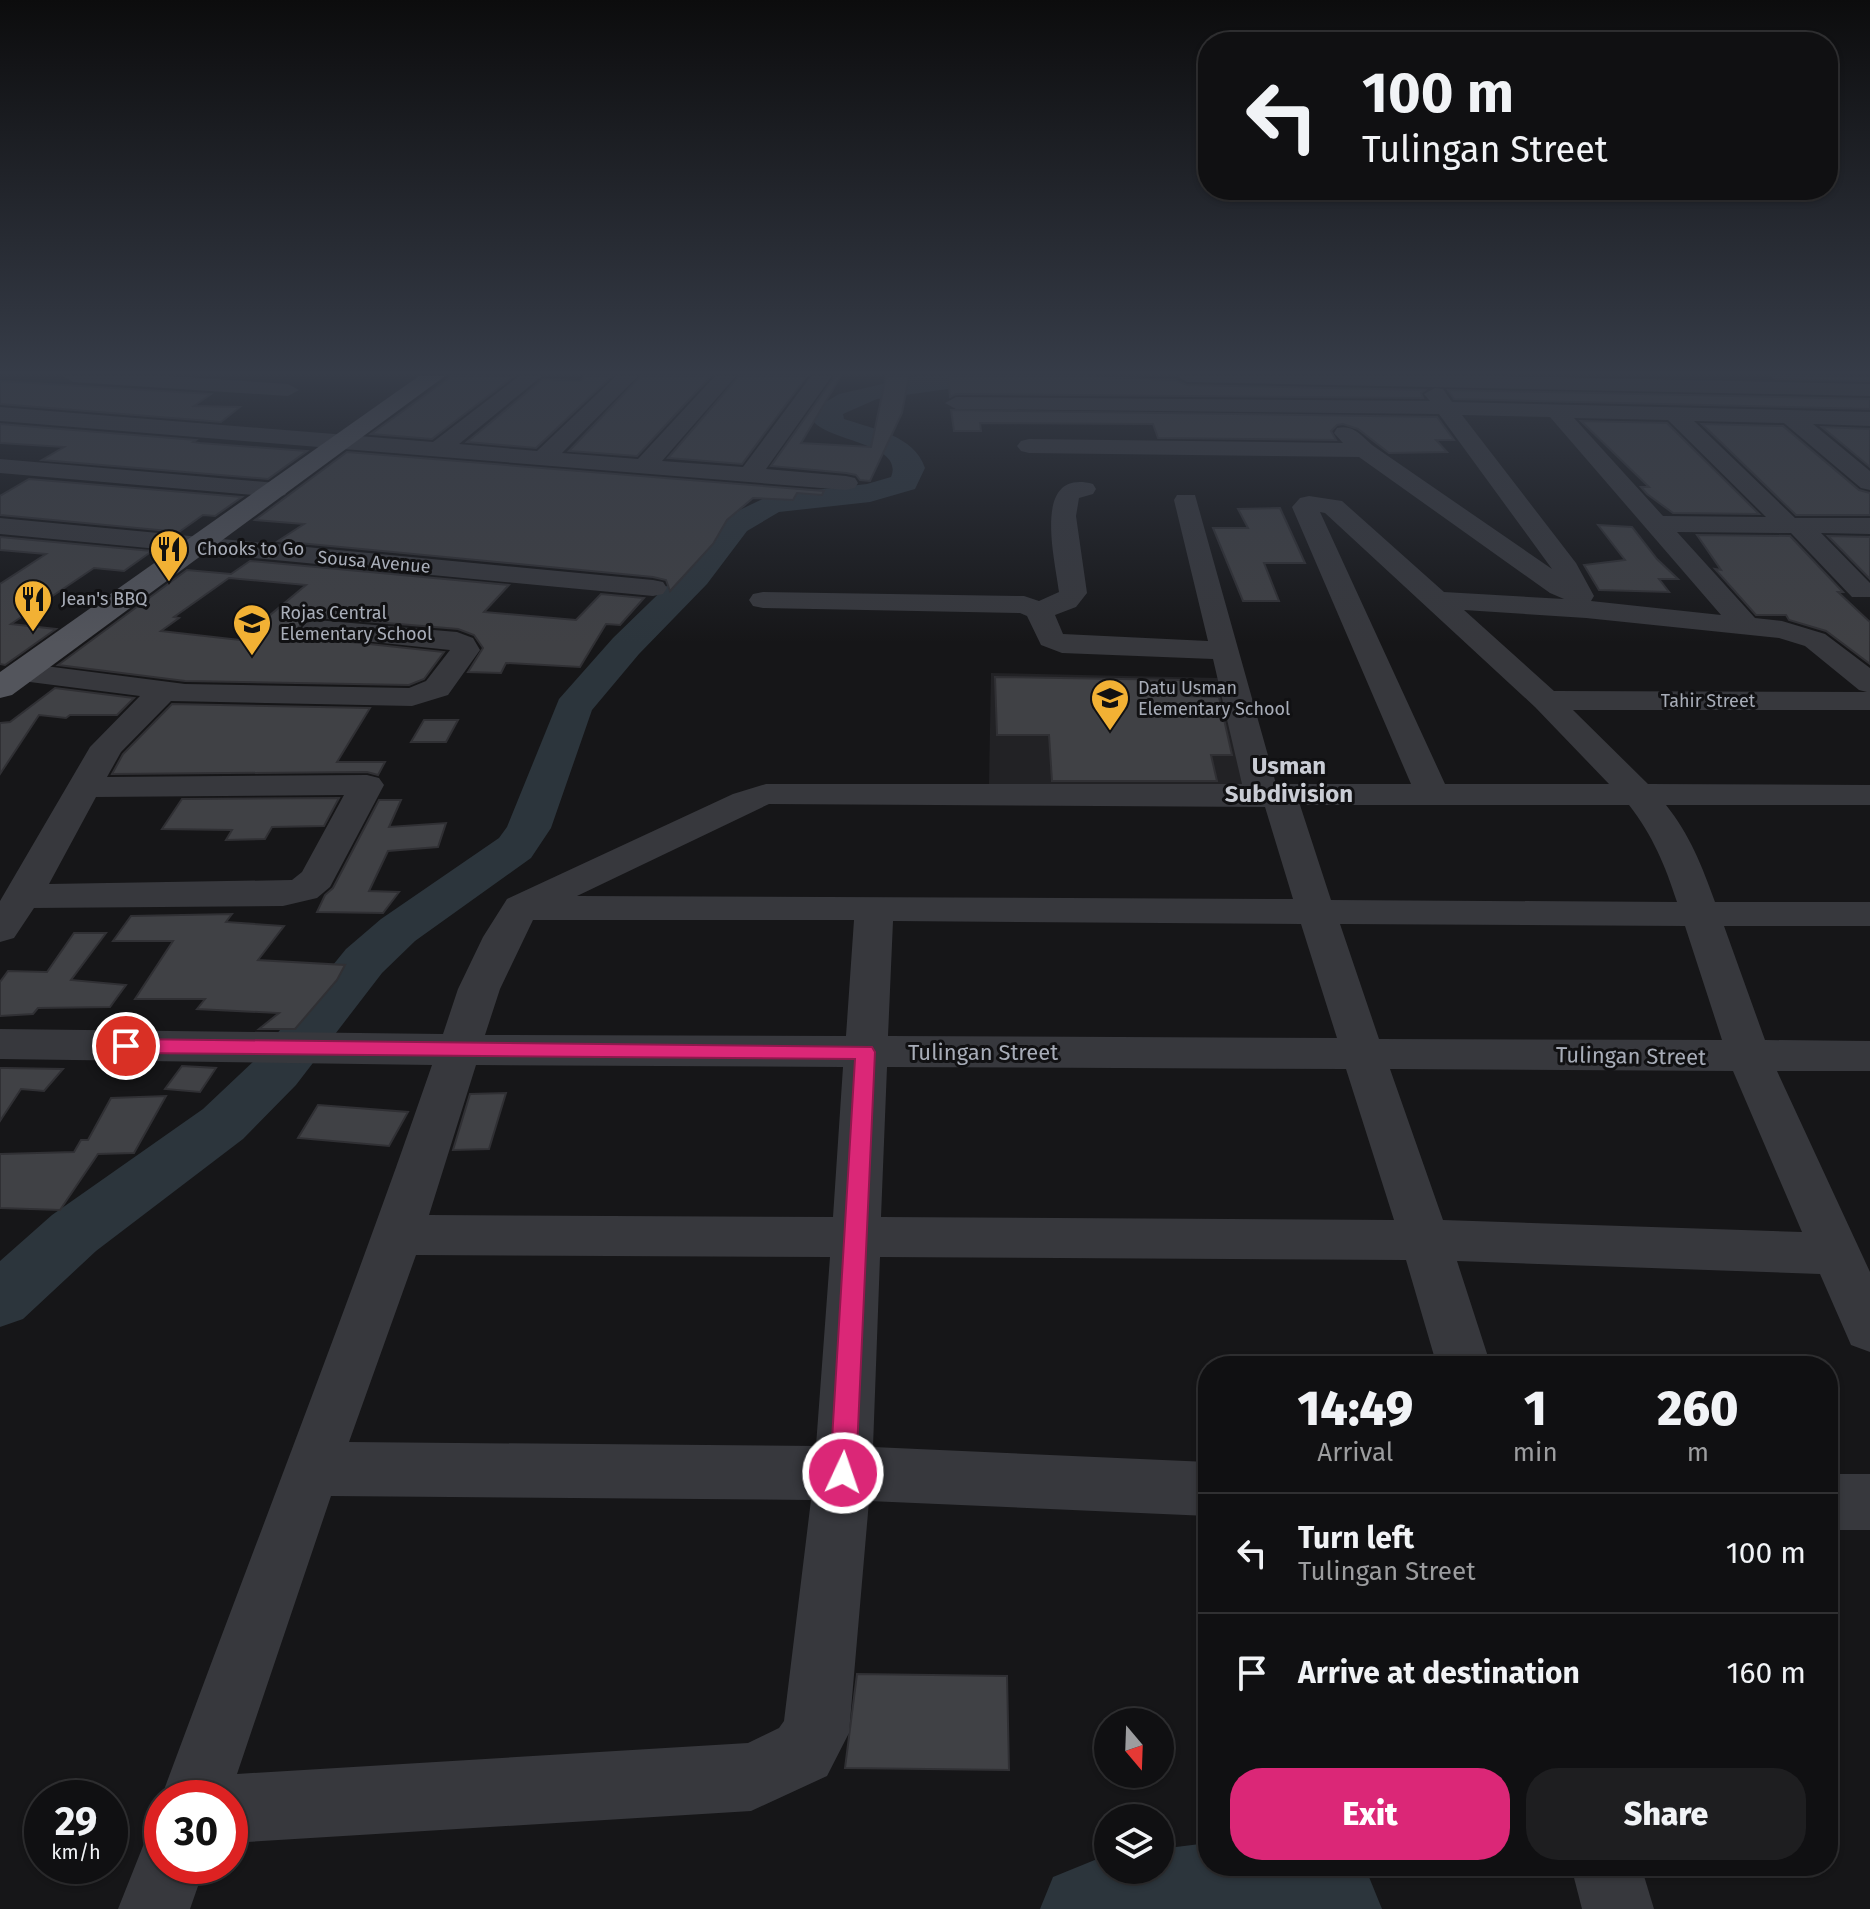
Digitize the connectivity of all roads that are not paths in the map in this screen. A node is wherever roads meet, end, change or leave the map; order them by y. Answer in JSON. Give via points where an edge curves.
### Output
{"nodes":[{"id":1,"x":310,"y":465,"type":"edge"},
{"id":2,"x":606,"y":465,"type":"edge"},
{"id":3,"x":646,"y":465,"type":"edge"},
{"id":4,"x":757,"y":465,"type":"edge"},
{"id":5,"x":1386,"y":465,"type":"edge"},
{"id":6,"x":1489,"y":465,"type":"edge"},
{"id":7,"x":1603,"y":465,"type":"edge"},
{"id":8,"x":1729,"y":465,"type":"edge"},
{"id":9,"x":1848,"y":465,"type":"edge"},
{"id":10,"x":0,"y":466,"type":"edge"},
{"id":11,"x":643,"y":468,"type":"junction"},
{"id":12,"x":749,"y":476,"type":"junction"},
{"id":13,"x":846,"y":483,"type":"dead end"},
{"id":14,"x":1870,"y":483,"type":"edge"},
{"id":15,"x":1084,"y":489,"type":"dead end"},
{"id":16,"x":276,"y":490,"type":"junction"},
{"id":17,"x":1186,"y":500,"type":"dead end"},
{"id":18,"x":1654,"y":524,"type":"junction"},
{"id":19,"x":1793,"y":525,"type":"junction"},
{"id":20,"x":0,"y":526,"type":"edge"},
{"id":21,"x":1870,"y":526,"type":"edge"},
{"id":22,"x":199,"y":545,"type":"junction"},
{"id":23,"x":653,"y":588,"type":"dead end"},
{"id":24,"x":1862,"y":591,"type":"dead end"},
{"id":25,"x":763,"y":600,"type":"dead end"},
{"id":26,"x":1439,"y":600,"type":"junction"},
{"id":27,"x":1583,"y":603,"type":"junction"},
{"id":28,"x":1039,"y":611,"type":"junction"},
{"id":29,"x":1745,"y":625,"type":"junction"},
{"id":30,"x":316,"y":629,"type":"dead end"},
{"id":31,"x":1226,"y":651,"type":"junction"},
{"id":32,"x":11,"y":680,"type":"edge"},
{"id":33,"x":1870,"y":683,"type":"edge"},
{"id":34,"x":163,"y":691,"type":"junction"},
{"id":35,"x":1546,"y":700,"type":"junction"},
{"id":36,"x":1870,"y":701,"type":"edge"},
{"id":37,"x":83,"y":787,"type":"junction"},
{"id":38,"x":1433,"y":795,"type":"junction"},
{"id":39,"x":1870,"y":795,"type":"edge"},
{"id":40,"x":1640,"y":796,"type":"junction"},
{"id":41,"x":1271,"y":797,"type":"junction"},
{"id":42,"x":23,"y":896,"type":"junction"},
{"id":43,"x":874,"y":907,"type":"junction"},
{"id":44,"x":521,"y":908,"type":"junction"},
{"id":45,"x":1315,"y":913,"type":"junction"},
{"id":46,"x":1700,"y":914,"type":"junction"},
{"id":47,"x":1870,"y":914,"type":"edge"},
{"id":48,"x":0,"y":929,"type":"edge"},
{"id":49,"x":0,"y":1044,"type":"edge"},
{"id":50,"x":460,"y":1050,"type":"junction"},
{"id":51,"x":865,"y":1052,"type":"junction"},
{"id":52,"x":1363,"y":1054,"type":"junction"},
{"id":53,"x":1870,"y":1056,"type":"edge"},
{"id":54,"x":1749,"y":1057,"type":"junction"},
{"id":55,"x":398,"y":1235,"type":"junction"},
{"id":56,"x":855,"y":1235,"type":"junction"},
{"id":57,"x":1427,"y":1240,"type":"junction"},
{"id":58,"x":1838,"y":1254,"type":"junction"},
{"id":59,"x":1870,"y":1329,"type":"edge"},
{"id":60,"x":1461,"y":1356,"type":"edge"},
{"id":61,"x":311,"y":1469,"type":"junction"},
{"id":62,"x":843,"y":1473,"type":"junction"},
{"id":63,"x":1198,"y":1489,"type":"edge"},
{"id":64,"x":1838,"y":1502,"type":"edge"},
{"id":65,"x":1870,"y":1502,"type":"edge"},
{"id":66,"x":201,"y":1780,"type":"edge"},
{"id":67,"x":248,"y":1808,"type":"edge"},
{"id":68,"x":1609,"y":1876,"type":"edge"},
{"id":69,"x":163,"y":1884,"type":"edge"},
{"id":70,"x":154,"y":1909,"type":"edge"},
{"id":71,"x":1618,"y":1909,"type":"edge"}],
"edges":[{"from":1,"to":16,"type":"main road"},
{"from":2,"to":11,"type":"street"},
{"from":3,"to":11,"type":"street"},
{"from":4,"to":12,"type":"street"},
{"from":5,"to":27,"type":"street"},
{"from":6,"to":27,"type":"street","via":[[1566,569]]},
{"from":7,"to":18,"type":"street"},
{"from":8,"to":19,"type":"street"},
{"from":9,"to":14,"type":"street"},
{"from":10,"to":16,"type":"street"},
{"from":11,"to":12,"type":"street"},
{"from":12,"to":13,"type":"street"},
{"from":15,"to":28,"type":"street","via":[[1067,494],[1063,516],[1073,593]]},
{"from":16,"to":22,"type":"main road"},
{"from":17,"to":31,"type":"street"},
{"from":18,"to":19,"type":"street"},
{"from":18,"to":29,"type":"street"},
{"from":19,"to":21,"type":"street"},
{"from":19,"to":24,"type":"street"},
{"from":20,"to":22,"type":"street","name":"Sousa Avenue"},
{"from":22,"to":23,"type":"street","name":"Sousa Avenue"},
{"from":22,"to":32,"type":"main road"},
{"from":25,"to":28,"type":"street","via":[[1009,603]]},
{"from":26,"to":27,"type":"street"},
{"from":26,"to":35,"type":"street"},
{"from":26,"to":38,"type":"street","via":[[1333,506],[1306,504]]},
{"from":27,"to":29,"type":"street"},
{"from":28,"to":31,"type":"street","via":[[1051,639],[1062,644]]},
{"from":29,"to":33,"type":"street","via":[[1815,640]]},
{"from":30,"to":34,"type":"street","via":[[457,641],[465,650],[437,688],[412,697]]},
{"from":31,"to":41,"type":"street"},
{"from":32,"to":34,"type":"street"},
{"from":34,"to":37,"type":"street","via":[[107,747]]},
{"from":35,"to":36,"type":"street","name":"Tahir Street"},
{"from":35,"to":40,"type":"street"},
{"from":37,"to":42,"type":"street"},
{"from":37,"to":42,"type":"street","via":[[367,785],[317,879],[304,890]]},
{"from":38,"to":40,"type":"street"},
{"from":38,"to":41,"type":"street"},
{"from":39,"to":40,"type":"street"},
{"from":40,"to":46,"type":"street","via":[[1680,855]]},
{"from":41,"to":44,"type":"street","via":[[766,794]]},
{"from":41,"to":45,"type":"street"},
{"from":42,"to":48,"type":"street"},
{"from":43,"to":44,"type":"street"},
{"from":43,"to":45,"type":"street"},
{"from":43,"to":51,"type":"street"},
{"from":44,"to":50,"type":"street","via":[[479,989]]},
{"from":45,"to":46,"type":"street"},
{"from":45,"to":52,"type":"street"},
{"from":46,"to":47,"type":"street"},
{"from":46,"to":54,"type":"street"},
{"from":49,"to":50,"type":"street","name":"Tulingan Street"},
{"from":50,"to":51,"type":"street","name":"Tulingan Street"},
{"from":50,"to":55,"type":"street"},
{"from":51,"to":52,"type":"street","name":"Tulingan Street"},
{"from":51,"to":56,"type":"street"},
{"from":52,"to":54,"type":"street","name":"Tulingan Street"},
{"from":52,"to":57,"type":"street"},
{"from":53,"to":54,"type":"street","name":"Tulingan Street"},
{"from":54,"to":58,"type":"street"},
{"from":55,"to":56,"type":"street"},
{"from":55,"to":61,"type":"street"},
{"from":56,"to":57,"type":"street"},
{"from":56,"to":62,"type":"street"},
{"from":57,"to":58,"type":"street"},
{"from":57,"to":60,"type":"street"},
{"from":58,"to":59,"type":"street"},
{"from":61,"to":62,"type":"street"},
{"from":61,"to":66,"type":"street"},
{"from":62,"to":63,"type":"street"},
{"from":62,"to":67,"type":"street","via":[[816,1733],[803,1752],[783,1764],[751,1777]]},
{"from":64,"to":65,"type":"street"},
{"from":68,"to":71,"type":"street"},
{"from":69,"to":70,"type":"street"}]}
